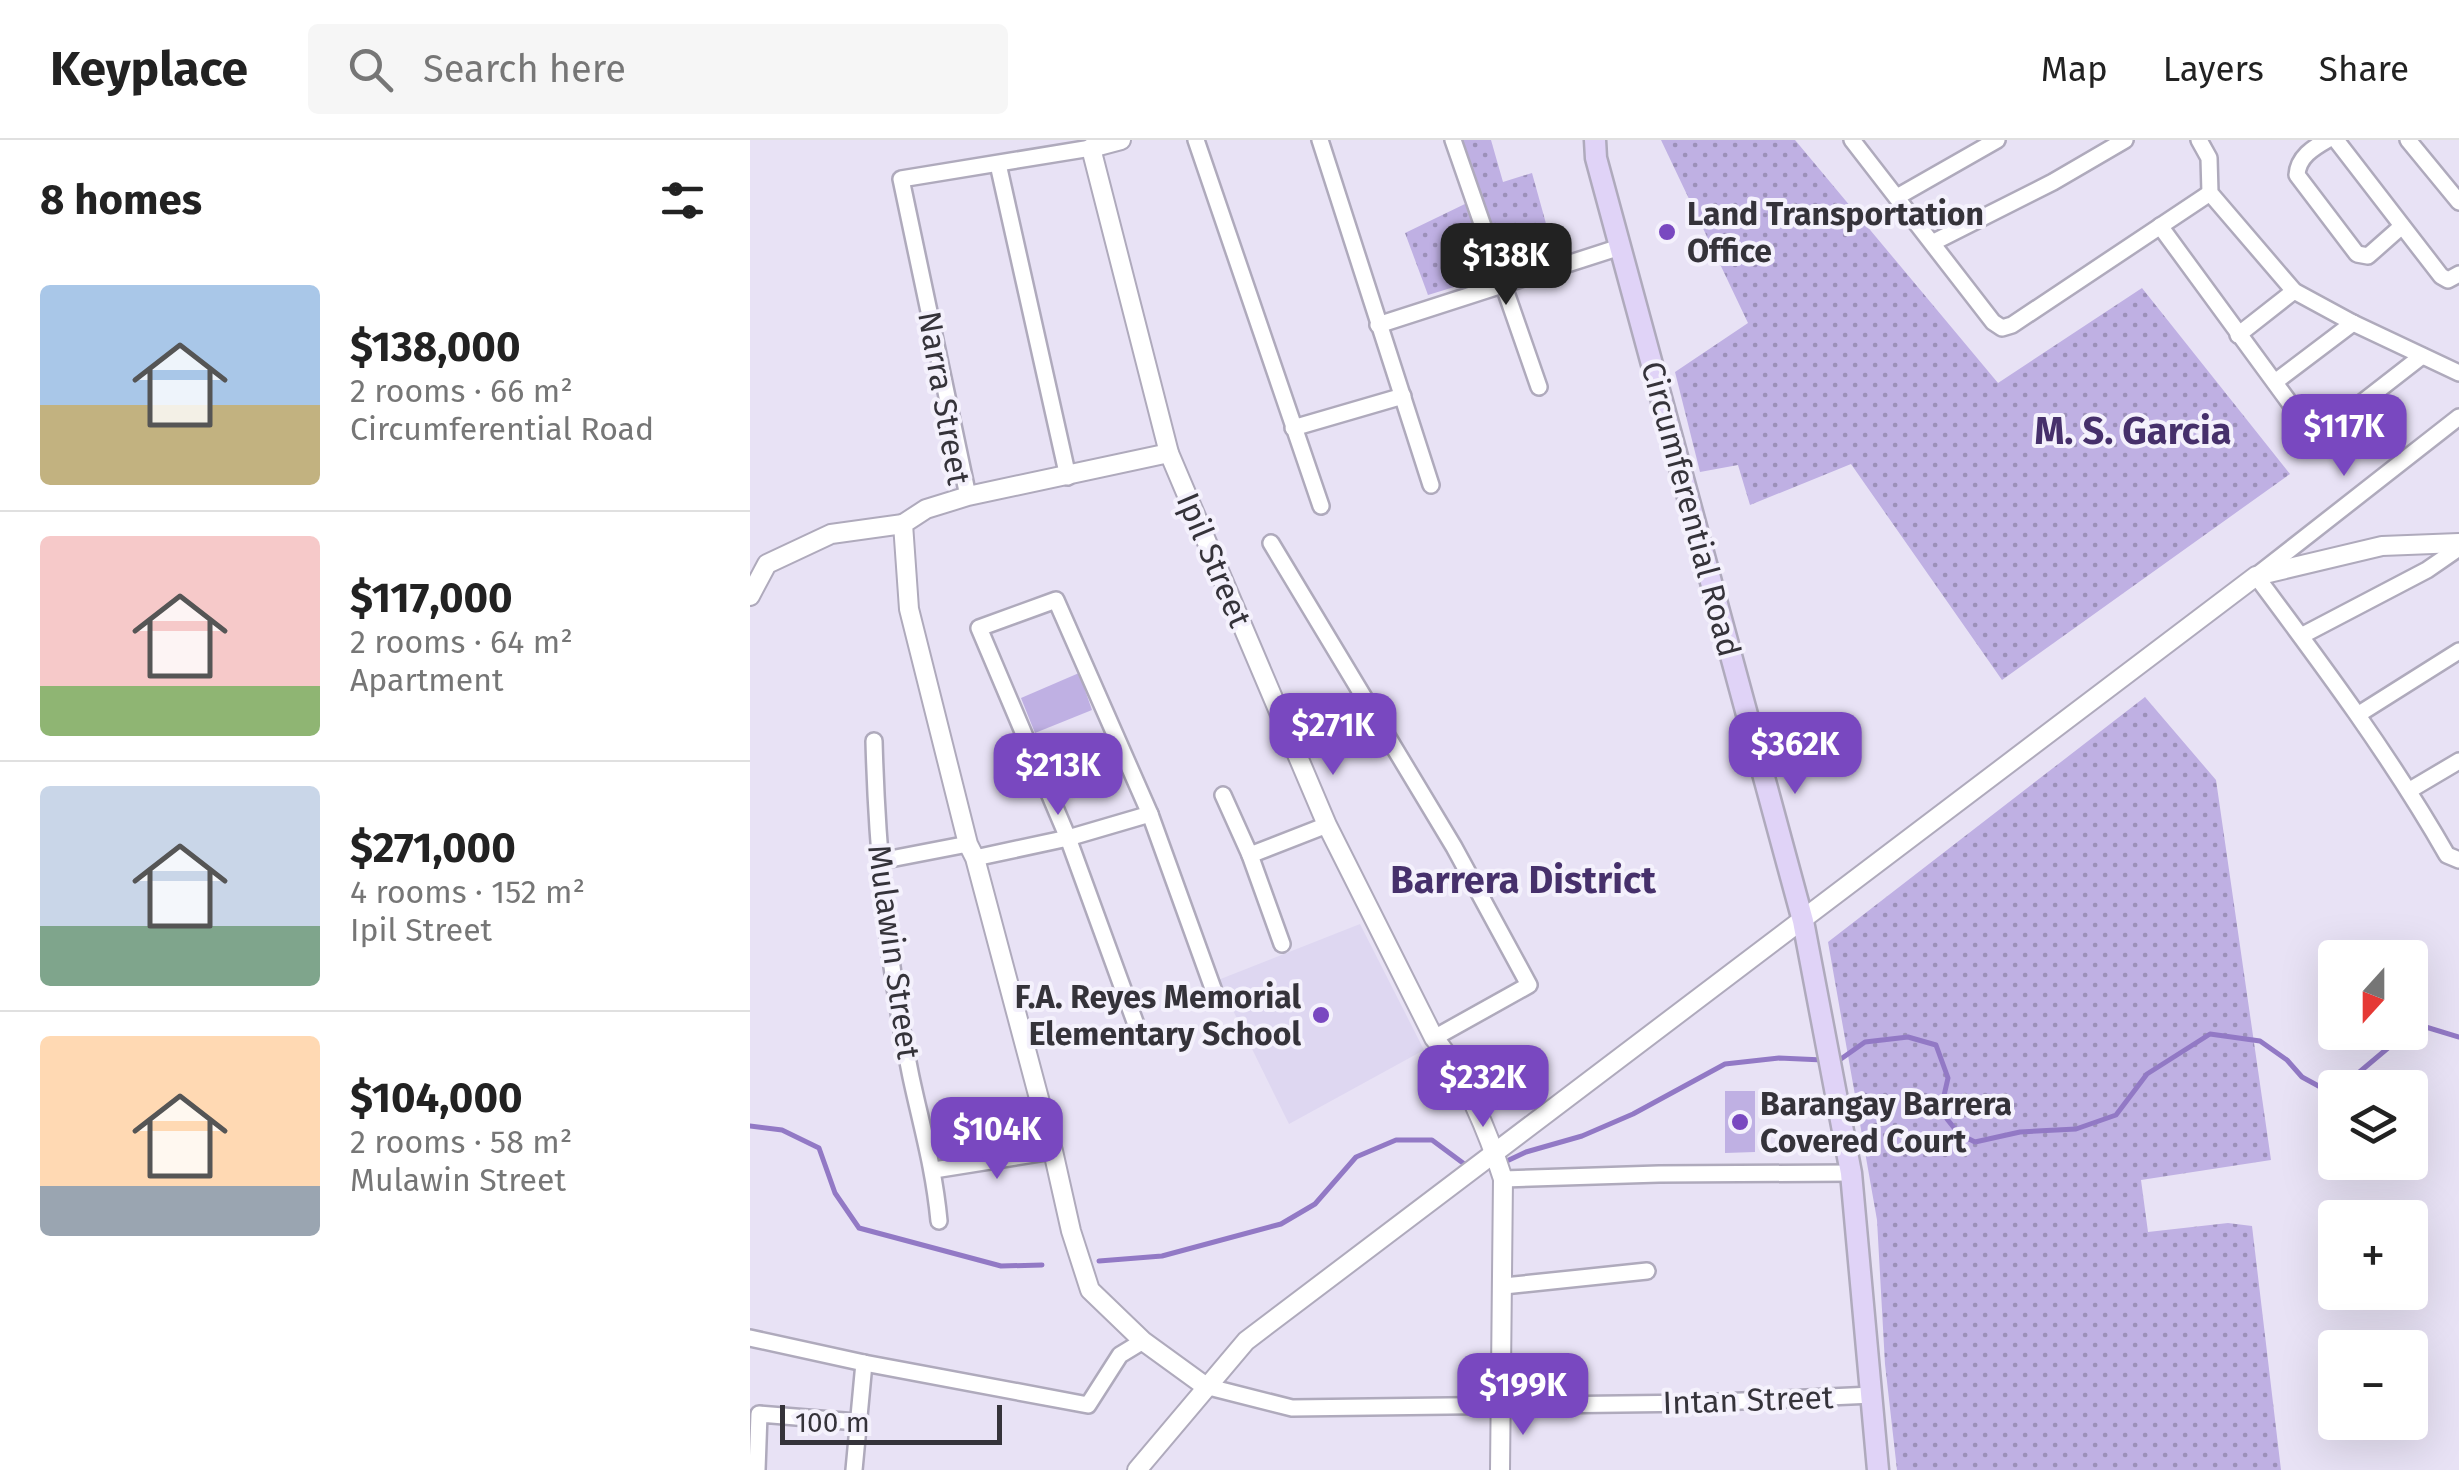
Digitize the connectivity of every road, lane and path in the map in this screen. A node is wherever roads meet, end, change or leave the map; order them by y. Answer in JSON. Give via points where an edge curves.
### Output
{"nodes":[{"id":1,"x":1121,"y":140,"type":"edge"},
{"id":2,"x":1196,"y":140,"type":"edge"},
{"id":3,"x":1320,"y":140,"type":"edge"},
{"id":4,"x":1453,"y":140,"type":"edge"},
{"id":5,"x":1594,"y":140,"type":"edge"},
{"id":6,"x":1875,"y":140,"type":"edge"},
{"id":7,"x":1998,"y":140,"type":"edge"},
{"id":8,"x":2126,"y":140,"type":"edge"},
{"id":9,"x":2199,"y":140,"type":"edge"},
{"id":10,"x":2327,"y":140,"type":"edge"},
{"id":11,"x":2336,"y":140,"type":"edge"},
{"id":12,"x":2408,"y":140,"type":"edge"},
{"id":13,"x":1855,"y":144,"type":"edge"},
{"id":14,"x":2304,"y":145,"type":"edge"},
{"id":15,"x":1091,"y":148,"type":"junction"},
{"id":16,"x":998,"y":164,"type":"junction"},
{"id":17,"x":2210,"y":193,"type":"junction"},
{"id":18,"x":1897,"y":197,"type":"junction"},
{"id":19,"x":2459,"y":202,"type":"edge"},
{"id":20,"x":2160,"y":226,"type":"junction"},
{"id":21,"x":2402,"y":226,"type":"junction"},
{"id":22,"x":1934,"y":242,"type":"junction"},
{"id":23,"x":1620,"y":248,"type":"junction"},
{"id":24,"x":2459,"y":274,"type":"edge"},
{"id":25,"x":1504,"y":284,"type":"junction"},
{"id":26,"x":2294,"y":292,"type":"junction"},
{"id":27,"x":2352,"y":323,"type":"junction"},
{"id":28,"x":1378,"y":324,"type":"junction"},
{"id":29,"x":2238,"y":335,"type":"junction"},
{"id":30,"x":2422,"y":356,"type":"junction"},
{"id":31,"x":2459,"y":372,"type":"edge"},
{"id":32,"x":2274,"y":382,"type":"junction"},
{"id":33,"x":1540,"y":386,"type":"dead end"},
{"id":34,"x":1404,"y":396,"type":"junction"},
{"id":35,"x":2459,"y":417,"type":"edge"},
{"id":36,"x":1292,"y":428,"type":"junction"},
{"id":37,"x":1169,"y":454,"type":"junction"},
{"id":38,"x":1068,"y":477,"type":"junction"},
{"id":39,"x":1431,"y":484,"type":"dead end"},
{"id":40,"x":968,"y":496,"type":"junction"},
{"id":41,"x":1321,"y":506,"type":"dead end"},
{"id":42,"x":903,"y":524,"type":"junction"},
{"id":43,"x":1271,"y":543,"type":"dead end"},
{"id":44,"x":2459,"y":546,"type":"edge"},
{"id":45,"x":2256,"y":576,"type":"junction"},
{"id":46,"x":750,"y":596,"type":"edge"},
{"id":47,"x":2301,"y":636,"type":"junction"},
{"id":48,"x":2459,"y":650,"type":"edge"},
{"id":49,"x":1366,"y":705,"type":"junction"},
{"id":50,"x":2359,"y":714,"type":"junction"},
{"id":51,"x":874,"y":741,"type":"dead end"},
{"id":52,"x":1290,"y":741,"type":"junction"},
{"id":53,"x":2459,"y":761,"type":"edge"},
{"id":54,"x":2410,"y":790,"type":"junction"},
{"id":55,"x":1223,"y":795,"type":"dead end"},
{"id":56,"x":1150,"y":814,"type":"junction"},
{"id":57,"x":1328,"y":824,"type":"junction"},
{"id":58,"x":1068,"y":838,"type":"junction"},
{"id":59,"x":971,"y":851,"type":"junction"},
{"id":60,"x":1250,"y":855,"type":"junction"},
{"id":61,"x":2459,"y":860,"type":"edge"},
{"id":62,"x":880,"y":861,"type":"junction"},
{"id":63,"x":1803,"y":921,"type":"junction"},
{"id":64,"x":1282,"y":944,"type":"dead end"},
{"id":65,"x":1215,"y":994,"type":"dead end"},
{"id":66,"x":1138,"y":1030,"type":"dead end"},
{"id":67,"x":1434,"y":1038,"type":"junction"},
{"id":68,"x":1054,"y":1151,"type":"junction"},
{"id":69,"x":1494,"y":1152,"type":"junction"},
{"id":70,"x":934,"y":1170,"type":"junction"},
{"id":71,"x":1851,"y":1173,"type":"junction"},
{"id":72,"x":1503,"y":1179,"type":"junction"},
{"id":73,"x":939,"y":1221,"type":"dead end"},
{"id":74,"x":1646,"y":1271,"type":"dead end"},
{"id":75,"x":1504,"y":1286,"type":"junction"},
{"id":76,"x":750,"y":1338,"type":"edge"},
{"id":77,"x":1143,"y":1341,"type":"junction"},
{"id":78,"x":864,"y":1363,"type":"junction"},
{"id":79,"x":1206,"y":1386,"type":"junction"},
{"id":80,"x":1873,"y":1396,"type":"junction"},
{"id":81,"x":1498,"y":1406,"type":"junction"},
{"id":82,"x":857,"y":1422,"type":"junction"},
{"id":83,"x":757,"y":1470,"type":"edge"},
{"id":84,"x":854,"y":1470,"type":"edge"},
{"id":85,"x":1136,"y":1470,"type":"edge"},
{"id":86,"x":1500,"y":1470,"type":"edge"},
{"id":87,"x":1878,"y":1470,"type":"edge"}],
"edges":[{"from":1,"to":15,"type":"street","name":"Narra Street"},
{"from":2,"to":36,"type":"street"},
{"from":3,"to":28,"type":"street"},
{"from":4,"to":25,"type":"street"},
{"from":5,"to":23,"type":"main road","name":"Circumferential Road"},
{"from":6,"to":13,"type":"street"},
{"from":7,"to":18,"type":"street"},
{"from":8,"to":22,"type":"street"},
{"from":9,"to":17,"type":"street","via":[[2209,158]]},
{"from":10,"to":14,"type":"street"},
{"from":11,"to":21,"type":"street"},
{"from":12,"to":19,"type":"street"},
{"from":13,"to":18,"type":"street"},
{"from":14,"to":21,"type":"street","via":[[2297,175],[2357,254],[2368,256]]},
{"from":15,"to":16,"type":"street","name":"Narra Street"},
{"from":15,"to":37,"type":"street","name":"Ipil Street"},
{"from":16,"to":38,"type":"street"},
{"from":16,"to":40,"type":"street","name":"Narra Street","via":[[901,180]]},
{"from":17,"to":20,"type":"street"},
{"from":17,"to":26,"type":"street"},
{"from":18,"to":22,"type":"street"},
{"from":20,"to":22,"type":"street","via":[[2002,328]]},
{"from":20,"to":29,"type":"street"},
{"from":21,"to":24,"type":"street","via":[[2442,276]]},
{"from":23,"to":25,"type":"street"},
{"from":23,"to":63,"type":"main road","name":"Circumferential Road"},
{"from":25,"to":28,"type":"street"},
{"from":25,"to":33,"type":"street"},
{"from":26,"to":27,"type":"street"},
{"from":26,"to":29,"type":"street"},
{"from":27,"to":30,"type":"street"},
{"from":27,"to":32,"type":"street"},
{"from":28,"to":34,"type":"street"},
{"from":29,"to":32,"type":"street"},
{"from":30,"to":31,"type":"street"},
{"from":30,"to":32,"type":"street","via":[[2324,433],[2316,434]]},
{"from":34,"to":36,"type":"street"},
{"from":34,"to":39,"type":"street"},
{"from":35,"to":45,"type":"street"},
{"from":36,"to":41,"type":"street"},
{"from":37,"to":38,"type":"street"},
{"from":37,"to":52,"type":"street","name":"Ipil Street"},
{"from":38,"to":40,"type":"street"},
{"from":40,"to":42,"type":"street","name":"Narra Street"},
{"from":42,"to":46,"type":"street","name":"Narra Street","via":[[831,534],[767,564]]},
{"from":42,"to":59,"type":"street","via":[[910,608]]},
{"from":43,"to":49,"type":"street"},
{"from":44,"to":45,"type":"street","via":[[2382,546]]},
{"from":44,"to":47,"type":"street","via":[[2427,570]]},
{"from":45,"to":47,"type":"street"},
{"from":45,"to":63,"type":"street"},
{"from":47,"to":50,"type":"street"},
{"from":48,"to":50,"type":"street"},
{"from":49,"to":52,"type":"street"},
{"from":49,"to":67,"type":"street","via":[[1530,985]]},
{"from":50,"to":54,"type":"street"},
{"from":51,"to":62,"type":"street","name":"Mulawin Street"},
{"from":52,"to":57,"type":"street","name":"Ipil Street"},
{"from":53,"to":54,"type":"street"},
{"from":54,"to":61,"type":"street","via":[[2448,856]]},
{"from":55,"to":60,"type":"street"},
{"from":56,"to":58,"type":"street"},
{"from":56,"to":58,"type":"street","via":[[1056,600],[979,628]]},
{"from":56,"to":65,"type":"street"},
{"from":57,"to":60,"type":"street"},
{"from":57,"to":67,"type":"street","name":"Ipil Street"},
{"from":58,"to":59,"type":"street"},
{"from":58,"to":66,"type":"street"},
{"from":59,"to":62,"type":"street"},
{"from":59,"to":68,"type":"street"},
{"from":60,"to":64,"type":"street"},
{"from":62,"to":70,"type":"street","name":"Mulawin Street","via":[[911,1077]]},
{"from":63,"to":69,"type":"street"},
{"from":63,"to":71,"type":"main road","name":"Circumferential Road"},
{"from":67,"to":69,"type":"street","name":"Ipil Street"},
{"from":68,"to":70,"type":"street"},
{"from":68,"to":77,"type":"street","via":[[1090,1290]]},
{"from":69,"to":72,"type":"street","name":"Ipil Street"},
{"from":69,"to":79,"type":"street","via":[[1246,1341]]},
{"from":70,"to":73,"type":"street","name":"Mulawin Street"},
{"from":71,"to":72,"type":"street"},
{"from":71,"to":80,"type":"main road","name":"Circumferential Road"},
{"from":72,"to":75,"type":"street","name":"Ipil Street"},
{"from":74,"to":75,"type":"street"},
{"from":75,"to":81,"type":"street","name":"Ipil Street"},
{"from":76,"to":78,"type":"street"},
{"from":77,"to":78,"type":"street","via":[[1120,1354],[1088,1405]]},
{"from":77,"to":79,"type":"street"},
{"from":78,"to":82,"type":"street"},
{"from":79,"to":81,"type":"street","name":"Intan Street","via":[[1292,1408]]},
{"from":79,"to":85,"type":"street"},
{"from":80,"to":81,"type":"street","name":"Intan Street"},
{"from":80,"to":87,"type":"main road","name":"Circumferential Road"},
{"from":81,"to":86,"type":"street","name":"Ipil Street"},
{"from":82,"to":83,"type":"street","via":[[759,1414]]},
{"from":82,"to":84,"type":"street"}]}
